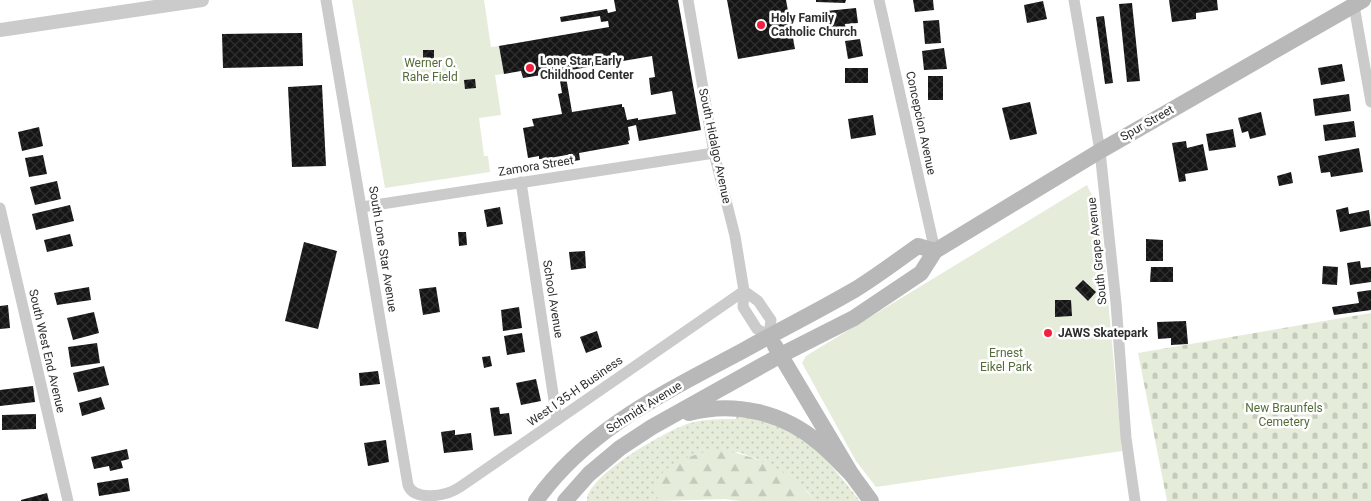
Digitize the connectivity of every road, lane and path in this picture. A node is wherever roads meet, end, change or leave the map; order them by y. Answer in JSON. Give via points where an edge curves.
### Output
{"nodes":[{"id":1,"x":202,"y":0,"type":"edge"},
{"id":2,"x":326,"y":0,"type":"edge"},
{"id":3,"x":688,"y":0,"type":"edge"},
{"id":4,"x":879,"y":0,"type":"edge"},
{"id":5,"x":1074,"y":0,"type":"edge"},
{"id":6,"x":1356,"y":2,"type":"edge"},
{"id":7,"x":157,"y":3,"type":"edge"},
{"id":8,"x":0,"y":30,"type":"edge"},
{"id":9,"x":1367,"y":55,"type":"edge"},
{"id":10,"x":1371,"y":102,"type":"edge"},
{"id":11,"x":1100,"y":151,"type":"junction"},
{"id":12,"x":714,"y":153,"type":"junction"},
{"id":13,"x":521,"y":182,"type":"junction"},
{"id":14,"x":362,"y":207,"type":"junction"},
{"id":15,"x":0,"y":208,"type":"edge"},
{"id":16,"x":935,"y":251,"type":"junction"},
{"id":17,"x":744,"y":291,"type":"junction"},
{"id":18,"x":769,"y":336,"type":"junction"},
{"id":19,"x":781,"y":355,"type":"junction"},
{"id":20,"x":557,"y":420,"type":"junction"},
{"id":21,"x":652,"y":427,"type":"junction"},
{"id":22,"x":852,"y":475,"type":"junction"},
{"id":23,"x":579,"y":485,"type":"junction"},
{"id":24,"x":418,"y":499,"type":"joint"},
{"id":25,"x":68,"y":501,"type":"edge"},
{"id":26,"x":536,"y":501,"type":"edge"},
{"id":27,"x":565,"y":501,"type":"edge"},
{"id":28,"x":575,"y":501,"type":"edge"},
{"id":29,"x":871,"y":501,"type":"edge"},
{"id":30,"x":1135,"y":501,"type":"edge"}],
"edges":[{"from":1,"to":7,"type":"street"},
{"from":2,"to":14,"type":"street","name":"South Lone Star Avenue"},
{"from":3,"to":12,"type":"street","name":"South Hidalgo Avenue"},
{"from":4,"to":16,"type":"street","name":"Concepcion Avenue"},
{"from":5,"to":11,"type":"street","name":"South Grape Avenue"},
{"from":6,"to":9,"type":"street"},
{"from":6,"to":11,"type":"main road","name":"Spur Street"},
{"from":7,"to":8,"type":"street"},
{"from":9,"to":10,"type":"street"},
{"from":11,"to":16,"type":"main road","name":"Spur Street"},
{"from":11,"to":30,"type":"street","name":"South Grape Avenue","via":[[1126,438]]},
{"from":12,"to":13,"type":"street","name":"Zamora Street"},
{"from":12,"to":17,"type":"street","name":"South Hidalgo Avenue","via":[[735,236]]},
{"from":13,"to":14,"type":"street","name":"Zamora Street"},
{"from":13,"to":20,"type":"street","name":"School Avenue"},
{"from":14,"to":24,"type":"street","name":"South Lone Star Avenue","via":[[408,485]]},
{"from":15,"to":25,"type":"street","name":"South West End Avenue"},
{"from":16,"to":18,"type":"main road","via":[[918,246],[856,288]]},
{"from":16,"to":19,"type":"main road","name":"Spur Street","via":[[921,272],[862,313]]},
{"from":17,"to":18,"type":"street","name":"South Hidalgo Avenue","via":[[743,307],[756,329]]},
{"from":17,"to":18,"type":"street","name":"South Hidalgo Avenue","via":[[758,301],[771,320]]},
{"from":17,"to":20,"type":"street","name":"West I 35-H Business"},
{"from":18,"to":19,"type":"main road","name":"South Hidalgo Avenue"},
{"from":18,"to":26,"type":"main road","name":"Schmidt Avenue","via":[[617,422],[574,457]]},
{"from":19,"to":21,"type":"main road","name":"Schmidt Avenue"},
{"from":19,"to":22,"type":"main road","name":"South Hidalgo Avenue"},
{"from":20,"to":24,"type":"street","name":"West I 35-H Business","via":[[451,492],[428,500]]},
{"from":21,"to":22,"type":"main road","via":[[705,409],[759,412],[774,416],[819,442]]},
{"from":21,"to":23,"type":"main road","name":"Schmidt Avenue","via":[[620,448]]},
{"from":22,"to":29,"type":"main road"},
{"from":23,"to":27,"type":"main road","name":"Schmidt Avenue"},
{"from":23,"to":28,"type":"main road"}]}
